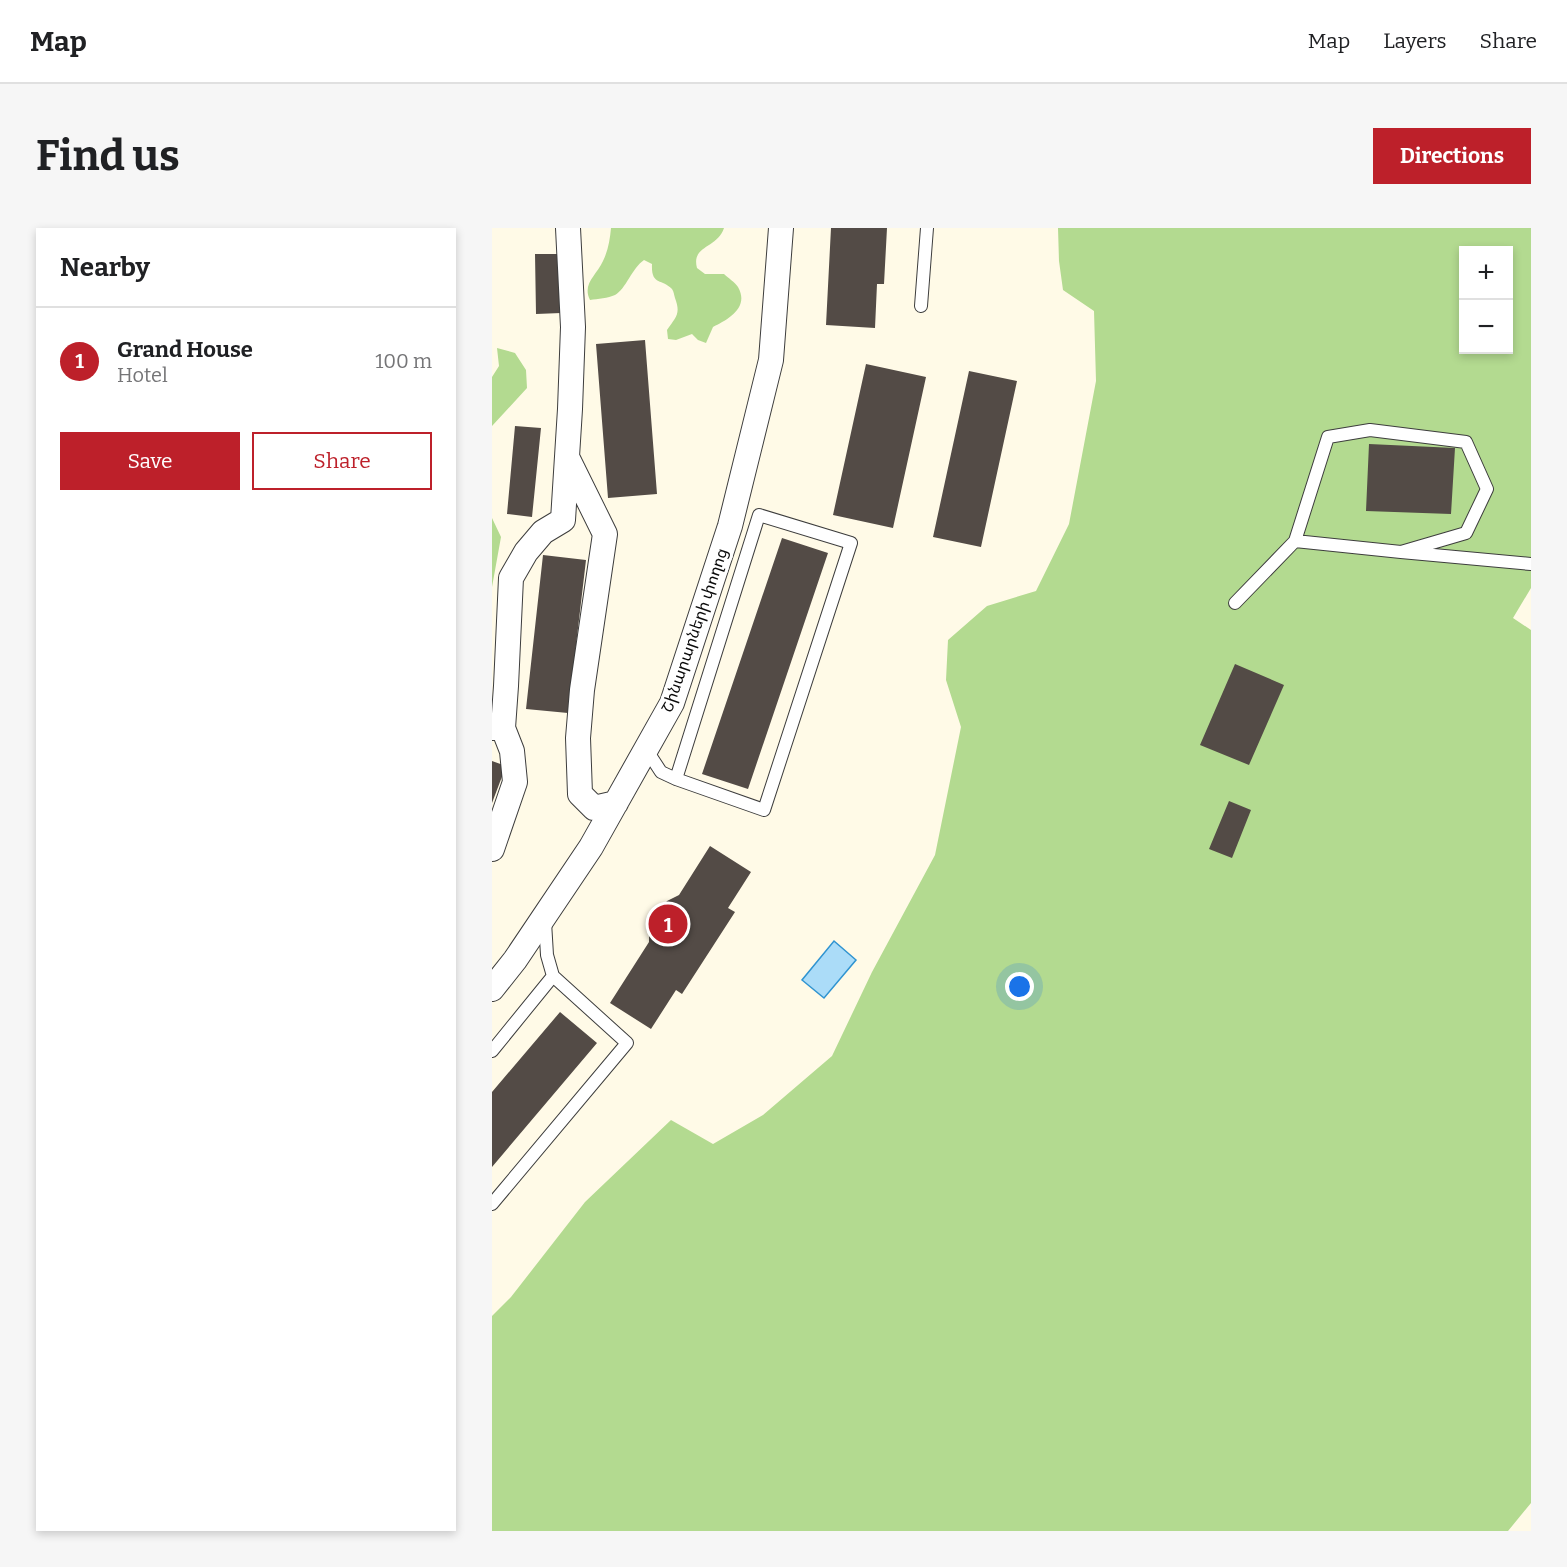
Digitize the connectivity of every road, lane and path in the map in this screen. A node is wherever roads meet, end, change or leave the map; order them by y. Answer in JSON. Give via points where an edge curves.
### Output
{"nodes":[{"id":1,"x":568,"y":228,"type":"edge"},
{"id":2,"x":781,"y":228,"type":"edge"},
{"id":3,"x":927,"y":228,"type":"edge"},
{"id":4,"x":921,"y":306,"type":"dead end"},
{"id":5,"x":567,"y":457,"type":"junction"},
{"id":6,"x":1295,"y":541,"type":"junction"},
{"id":7,"x":1401,"y":552,"type":"junction"},
{"id":8,"x":1531,"y":564,"type":"edge"},
{"id":9,"x":1235,"y":603,"type":"dead end"},
{"id":10,"x":497,"y":728,"type":"edge"},
{"id":11,"x":646,"y":749,"type":"junction"},
{"id":12,"x":676,"y":779,"type":"junction"},
{"id":13,"x":616,"y":803,"type":"junction"},
{"id":14,"x":492,"y":849,"type":"edge"},
{"id":15,"x":545,"y":916,"type":"junction"},
{"id":16,"x":553,"y":976,"type":"junction"},
{"id":17,"x":492,"y":989,"type":"edge"},
{"id":18,"x":492,"y":1051,"type":"edge"},
{"id":19,"x":492,"y":1204,"type":"edge"}],
"edges":[{"from":1,"to":5,"type":"street","via":[[573,327]]},
{"from":2,"to":11,"type":"street","name":"Շինարարների փողոց","via":[[771,360],[730,526],[672,703]]},
{"from":3,"to":4,"type":"lane"},
{"from":5,"to":10,"type":"street","via":[[563,520],[543,532],[511,578],[506,686]]},
{"from":5,"to":13,"type":"street","via":[[605,534],[582,690],[578,738],[580,794],[594,808]]},
{"from":6,"to":7,"type":"lane"},
{"from":6,"to":7,"type":"lane","via":[[1328,438],[1370,430],[1466,442],[1487,489],[1466,534]]},
{"from":6,"to":9,"type":"lane"},
{"from":7,"to":8,"type":"lane"},
{"from":10,"to":14,"type":"street","via":[[512,751],[515,782]]},
{"from":11,"to":12,"type":"lane","via":[[661,772]]},
{"from":11,"to":13,"type":"street","name":"Շինարարների փողոց"},
{"from":12,"to":12,"type":"lane","via":[[764,810],[851,543],[759,515]]},
{"from":13,"to":15,"type":"street","name":"Շինարարների փողոց"},
{"from":15,"to":16,"type":"lane","via":[[547,956]]},
{"from":15,"to":17,"type":"street","name":"Շինարարների փողոց"},
{"from":16,"to":18,"type":"lane"},
{"from":16,"to":19,"type":"lane","via":[[627,1043]]}]}
